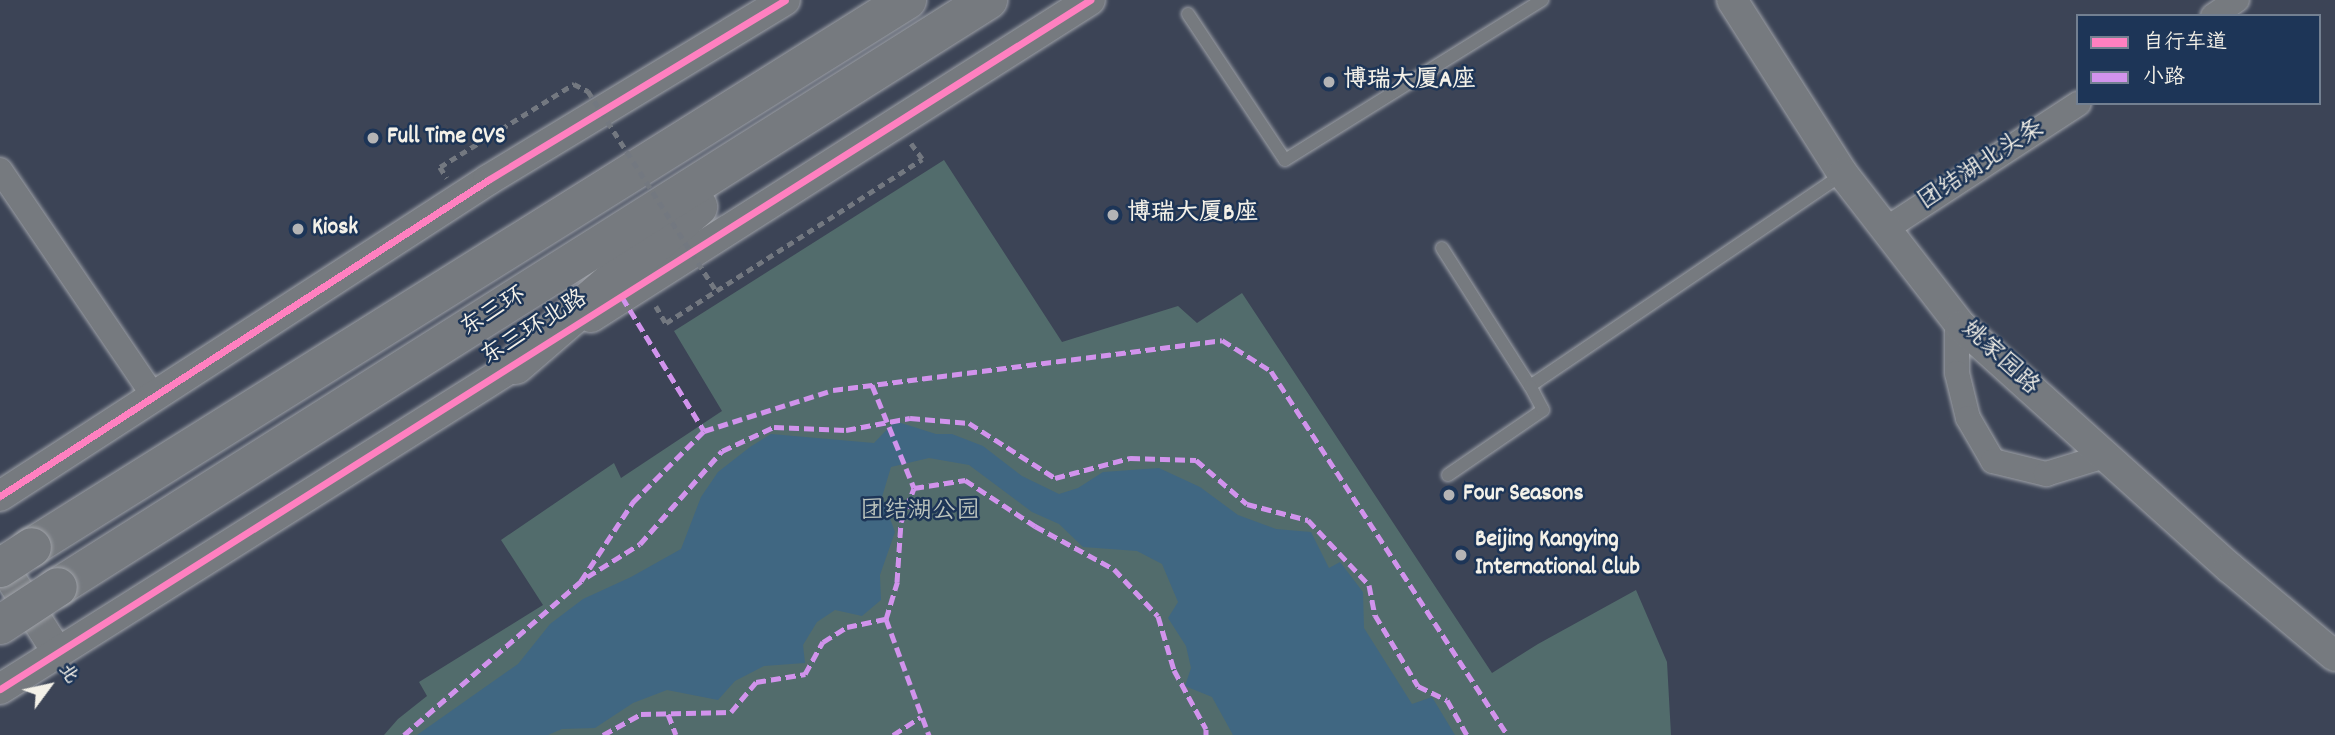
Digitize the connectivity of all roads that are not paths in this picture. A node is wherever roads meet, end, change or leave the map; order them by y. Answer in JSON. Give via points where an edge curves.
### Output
{"nodes":[{"id":1,"x":785,"y":0,"type":"edge"},
{"id":2,"x":873,"y":0,"type":"edge"},
{"id":3,"x":907,"y":0,"type":"edge"},
{"id":4,"x":988,"y":0,"type":"edge"},
{"id":5,"x":1008,"y":0,"type":"edge"},
{"id":6,"x":1090,"y":0,"type":"edge"},
{"id":7,"x":1542,"y":0,"type":"edge"},
{"id":8,"x":1732,"y":0,"type":"edge"},
{"id":9,"x":2237,"y":0,"type":"edge"},
{"id":10,"x":1188,"y":14,"type":"dead end"},
{"id":11,"x":2216,"y":14,"type":"edge"},
{"id":12,"x":952,"y":23,"type":"junction"},
{"id":13,"x":836,"y":46,"type":"junction"},
{"id":14,"x":2076,"y":105,"type":"edge"},
{"id":15,"x":795,"y":124,"type":"junction"},
{"id":16,"x":0,"y":170,"type":"edge"},
{"id":17,"x":1843,"y":174,"type":"junction"},
{"id":18,"x":1886,"y":229,"type":"junction"},
{"id":19,"x":1442,"y":248,"type":"dead end"},
{"id":20,"x":1957,"y":320,"type":"junction"},
{"id":21,"x":515,"y":365,"type":"junction"},
{"id":22,"x":1530,"y":386,"type":"junction"},
{"id":23,"x":154,"y":397,"type":"junction"},
{"id":24,"x":2105,"y":456,"type":"junction"},
{"id":25,"x":1448,"y":475,"type":"dead end"},
{"id":26,"x":0,"y":496,"type":"edge"},
{"id":27,"x":16,"y":555,"type":"edge"},
{"id":28,"x":0,"y":568,"type":"edge"},
{"id":29,"x":0,"y":625,"type":"edge"},
{"id":30,"x":58,"y":653,"type":"junction"},
{"id":31,"x":2335,"y":656,"type":"edge"},
{"id":32,"x":0,"y":690,"type":"edge"}],
"edges":[{"from":1,"to":23,"type":"street","via":[[488,180]]},
{"from":2,"to":13,"type":"highway"},
{"from":3,"to":13,"type":"highway","name":"东三环"},
{"from":4,"to":12,"type":"highway","name":"东三环"},
{"from":5,"to":12,"type":"highway"},
{"from":6,"to":21,"type":"street","name":"东三环北路"},
{"from":7,"to":10,"type":"lane","via":[[1285,160]]},
{"from":8,"to":17,"type":"street","name":"姚家园路"},
{"from":9,"to":11,"type":"street"},
{"from":12,"to":15,"type":"highway","name":"东三环"},
{"from":13,"to":27,"type":"highway","name":"东三环"},
{"from":14,"to":18,"type":"street","name":"团结湖北头条"},
{"from":15,"to":21,"type":"highway"},
{"from":15,"to":29,"type":"highway","name":"东三环","bridge":true},
{"from":16,"to":23,"type":"street"},
{"from":17,"to":18,"type":"street","name":"姚家园路"},
{"from":17,"to":22,"type":"lane"},
{"from":18,"to":20,"type":"street","name":"姚家园路"},
{"from":19,"to":22,"type":"lane"},
{"from":20,"to":24,"type":"street","name":"姚家园路"},
{"from":20,"to":24,"type":"street","via":[[1957,373],[1968,418],[1993,461],[2046,474]]},
{"from":21,"to":30,"type":"street","name":"东三环北路"},
{"from":22,"to":25,"type":"lane","via":[[1543,411]]},
{"from":23,"to":26,"type":"street"},
{"from":24,"to":31,"type":"street","name":"姚家园路"},
{"from":27,"to":28,"type":"highway","name":"东三环","bridge":true},
{"from":27,"to":30,"type":"street"},
{"from":30,"to":32,"type":"street","name":"东三环北路"}]}
